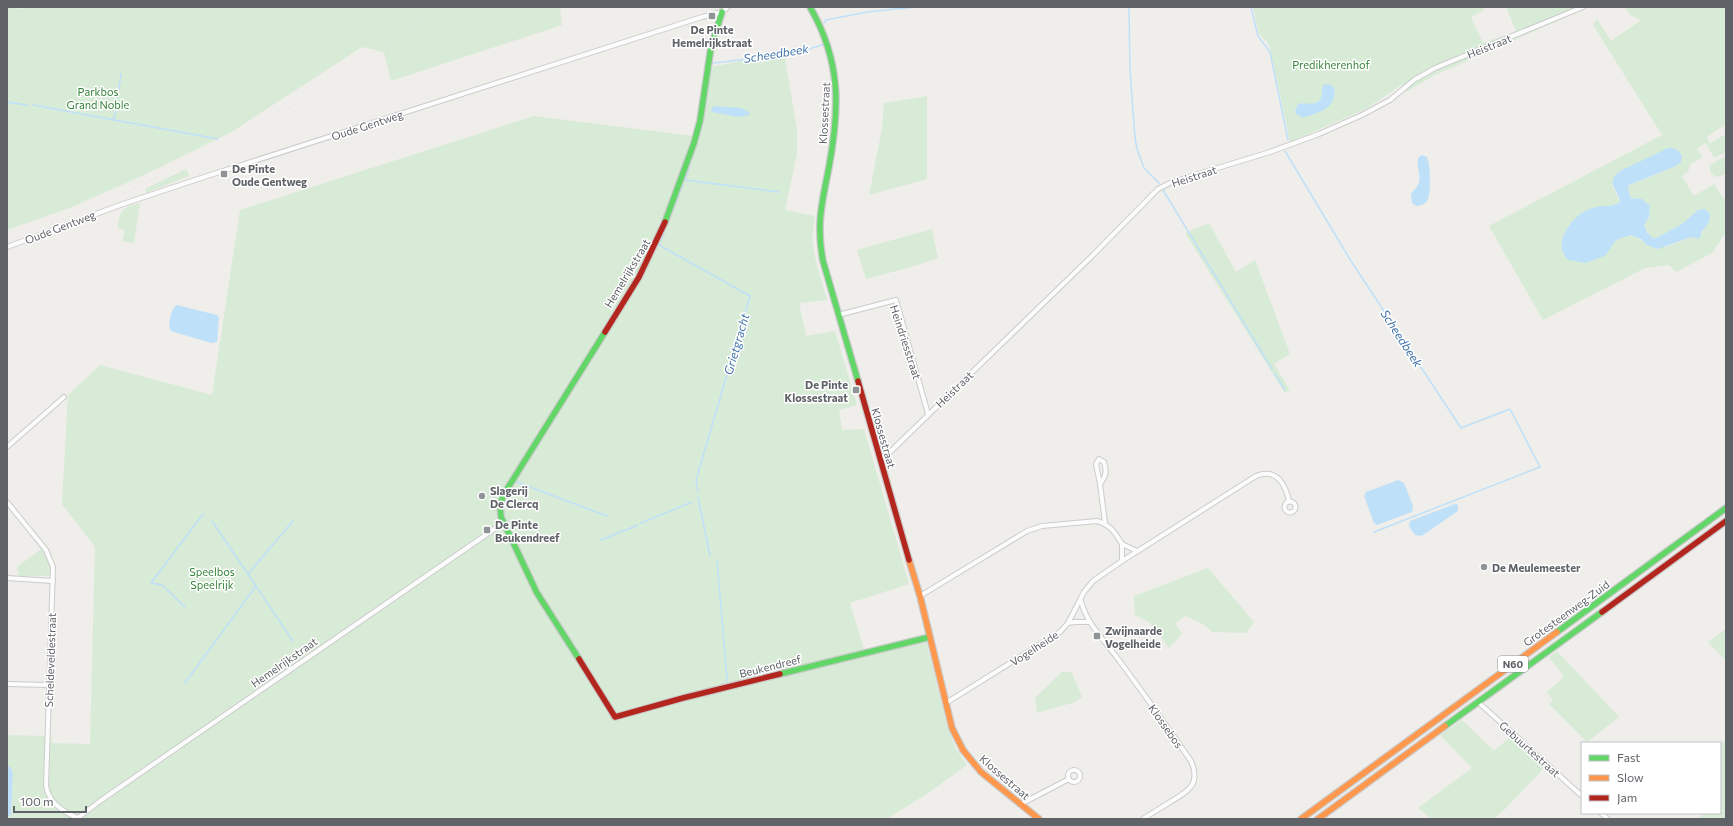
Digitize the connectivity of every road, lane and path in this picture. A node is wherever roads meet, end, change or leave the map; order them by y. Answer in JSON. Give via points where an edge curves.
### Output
{"nodes":[{"id":1,"x":728,"y":7,"type":"edge"},
{"id":2,"x":810,"y":7,"type":"edge"},
{"id":3,"x":1583,"y":7,"type":"edge"},
{"id":4,"x":722,"y":12,"type":"junction"},
{"id":5,"x":7,"y":247,"type":"edge"},
{"id":6,"x":838,"y":315,"type":"junction"},
{"id":7,"x":64,"y":397,"type":"dead end"},
{"id":8,"x":928,"y":414,"type":"junction"},
{"id":9,"x":7,"y":446,"type":"edge"},
{"id":10,"x":880,"y":458,"type":"junction"},
{"id":11,"x":1100,"y":484,"type":"junction"},
{"id":12,"x":1289,"y":501,"type":"dead end"},
{"id":13,"x":7,"y":502,"type":"edge"},
{"id":14,"x":1726,"y":508,"type":"edge"},
{"id":15,"x":1726,"y":521,"type":"edge"},
{"id":16,"x":503,"y":522,"type":"junction"},
{"id":17,"x":1105,"y":523,"type":"junction"},
{"id":18,"x":1122,"y":544,"type":"junction"},
{"id":19,"x":1136,"y":551,"type":"junction"},
{"id":20,"x":1122,"y":561,"type":"junction"},
{"id":21,"x":7,"y":578,"type":"edge"},
{"id":22,"x":53,"y":581,"type":"junction"},
{"id":23,"x":920,"y":596,"type":"junction"},
{"id":24,"x":1081,"y":601,"type":"junction"},
{"id":25,"x":1090,"y":622,"type":"junction"},
{"id":26,"x":1068,"y":623,"type":"junction"},
{"id":27,"x":930,"y":637,"type":"junction"},
{"id":28,"x":7,"y":684,"type":"edge"},
{"id":29,"x":49,"y":685,"type":"junction"},
{"id":30,"x":1478,"y":702,"type":"junction"},
{"id":31,"x":946,"y":703,"type":"junction"},
{"id":32,"x":615,"y":716,"type":"joint"},
{"id":33,"x":1069,"y":779,"type":"dead end"},
{"id":34,"x":1581,"y":795,"type":"edge"},
{"id":35,"x":1020,"y":804,"type":"junction"},
{"id":36,"x":78,"y":818,"type":"edge"},
{"id":37,"x":1039,"y":819,"type":"edge"},
{"id":38,"x":1143,"y":819,"type":"edge"},
{"id":39,"x":1301,"y":819,"type":"edge"},
{"id":40,"x":1318,"y":819,"type":"edge"}],
"edges":[{"from":1,"to":4,"type":"street","name":"Oude Gentweg"},
{"from":2,"to":6,"type":"main road","name":"Klossestraat","via":[[822,27],[832,55],[836,82],[834,132],[821,212],[820,239],[822,260]]},
{"from":3,"to":8,"type":"street","name":"Heistraat","via":[[1435,68],[1414,80],[1390,100],[1319,134],[1172,182],[1158,189]]},
{"from":4,"to":5,"type":"street","name":"Oude Gentweg","via":[[191,181]]},
{"from":4,"to":16,"type":"main road","name":"Hemelrijkstraat","via":[[711,47],[700,121],[684,174],[663,229],[639,277],[504,494],[499,510]]},
{"from":6,"to":8,"type":"street","name":"Heindriesstraat","via":[[896,300]]},
{"from":6,"to":10,"type":"main road","name":"Klossestraat"},
{"from":7,"to":9,"type":"street"},
{"from":8,"to":10,"type":"street","name":"Heistraat","via":[[888,454]]},
{"from":10,"to":23,"type":"main road","name":"Klossestraat"},
{"from":11,"to":11,"type":"street","via":[[1105,477],[1106,468],[1104,462],[1098,459],[1096,464]]},
{"from":11,"to":17,"type":"street"},
{"from":12,"to":19,"type":"street","name":"Vogelheide","via":[[1277,477],[1263,473]]},
{"from":13,"to":22,"type":"street","name":"Scheldeveldestraat","via":[[46,550],[53,567]]},
{"from":14,"to":39,"type":"main road","name":"Grotesteenweg-Zuid","number":"N60"},
{"from":15,"to":30,"type":"main road","name":"Grotesteenweg-Zuid","number":"N60"},
{"from":16,"to":32,"type":"main road","name":"Hemelrijkstraat","via":[[537,593]]},
{"from":16,"to":36,"type":"street","name":"Hemelrijkstraat"},
{"from":17,"to":18,"type":"street","via":[[1112,528]]},
{"from":17,"to":23,"type":"street","via":[[1097,521],[1042,526],[1027,531]]},
{"from":18,"to":19,"type":"street"},
{"from":18,"to":20,"type":"street"},
{"from":19,"to":20,"type":"street","name":"Vogelheide"},
{"from":20,"to":24,"type":"street","name":"Vogelheide","via":[[1093,581],[1084,592]]},
{"from":21,"to":22,"type":"street"},
{"from":22,"to":29,"type":"street","name":"Scheldeveldestraat"},
{"from":23,"to":27,"type":"main road","name":"Klossestraat"},
{"from":24,"to":25,"type":"street","name":"Klossebos"},
{"from":24,"to":26,"type":"street","name":"Vogelheide"},
{"from":25,"to":26,"type":"street"},
{"from":25,"to":38,"type":"street","name":"Klossebos","via":[[1195,769],[1192,787],[1186,793]]},
{"from":26,"to":31,"type":"street","name":"Vogelheide","via":[[1050,639]]},
{"from":27,"to":31,"type":"main road","name":"Klossestraat"},
{"from":27,"to":32,"type":"main road","name":"Beukendreef"},
{"from":28,"to":29,"type":"street"},
{"from":29,"to":36,"type":"street","name":"Scheldeveldestraat","via":[[47,790],[57,806]]},
{"from":30,"to":34,"type":"street","name":"Gebuurtestraat"},
{"from":30,"to":40,"type":"main road","name":"Grotesteenweg-Zuid","number":"N60"},
{"from":31,"to":35,"type":"main road","name":"Klossestraat","via":[[952,728],[970,760]]},
{"from":33,"to":35,"type":"street"},
{"from":35,"to":37,"type":"main road","name":"Klossestraat"}]}
